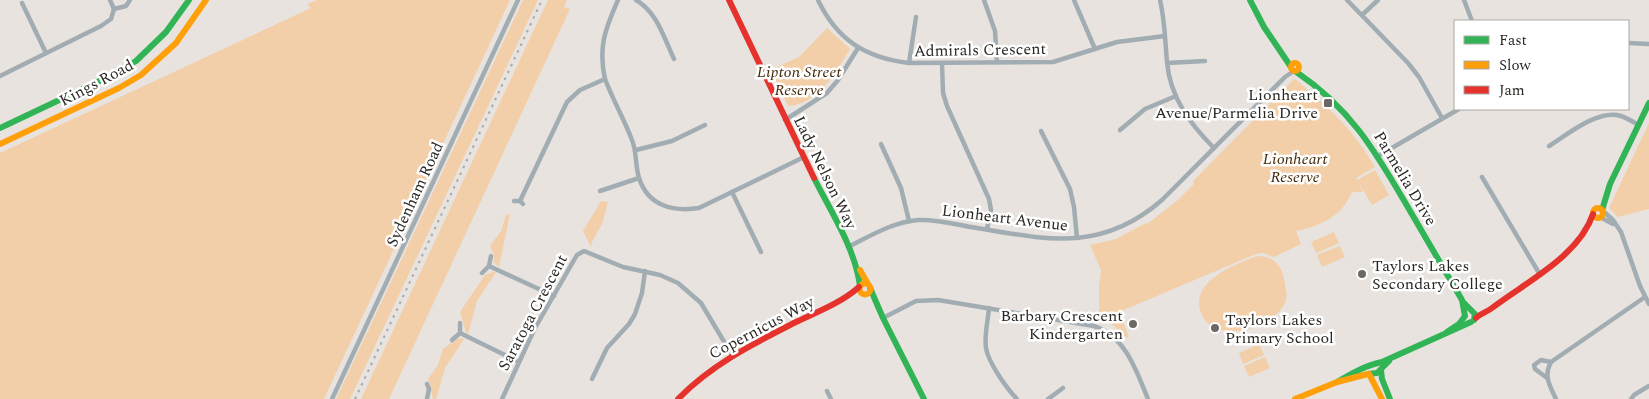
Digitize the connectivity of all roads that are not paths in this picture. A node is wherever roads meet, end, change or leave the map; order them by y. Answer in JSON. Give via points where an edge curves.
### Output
{"nodes":[{"id":1,"x":110,"y":0,"type":"edge"},
{"id":2,"x":130,"y":0,"type":"edge"},
{"id":3,"x":189,"y":0,"type":"edge"},
{"id":4,"x":206,"y":0,"type":"edge"},
{"id":5,"x":518,"y":0,"type":"edge"},
{"id":6,"x":618,"y":0,"type":"edge"},
{"id":7,"x":636,"y":0,"type":"edge"},
{"id":8,"x":729,"y":0,"type":"edge"},
{"id":9,"x":818,"y":0,"type":"edge"},
{"id":10,"x":984,"y":0,"type":"edge"},
{"id":11,"x":1074,"y":0,"type":"edge"},
{"id":12,"x":1160,"y":0,"type":"edge"},
{"id":13,"x":1250,"y":0,"type":"edge"},
{"id":14,"x":1347,"y":0,"type":"edge"},
{"id":15,"x":1378,"y":0,"type":"edge"},
{"id":16,"x":1464,"y":0,"type":"edge"},
{"id":17,"x":22,"y":3,"type":"dead end"},
{"id":18,"x":114,"y":9,"type":"junction"},
{"id":19,"x":1362,"y":16,"type":"junction"},
{"id":20,"x":916,"y":17,"type":"dead end"},
{"id":21,"x":1472,"y":20,"type":"edge"},
{"id":22,"x":1165,"y":36,"type":"junction"},
{"id":23,"x":1629,"y":43,"type":"edge"},
{"id":24,"x":1649,"y":44,"type":"edge"},
{"id":25,"x":858,"y":48,"type":"junction"},
{"id":26,"x":1096,"y":49,"type":"junction"},
{"id":27,"x":46,"y":53,"type":"junction"},
{"id":28,"x":674,"y":59,"type":"dead end"},
{"id":29,"x":1205,"y":61,"type":"dead end"},
{"id":30,"x":997,"y":62,"type":"junction"},
{"id":31,"x":909,"y":63,"type":"junction"},
{"id":32,"x":942,"y":63,"type":"junction"},
{"id":33,"x":1167,"y":63,"type":"junction"},
{"id":34,"x":1294,"y":68,"type":"junction"},
{"id":35,"x":0,"y":76,"type":"edge"},
{"id":36,"x":605,"y":79,"type":"junction"},
{"id":37,"x":1176,"y":96,"type":"junction"},
{"id":38,"x":1649,"y":103,"type":"edge"},
{"id":39,"x":1457,"y":110,"type":"edge"},
{"id":40,"x":784,"y":118,"type":"junction"},
{"id":41,"x":1442,"y":118,"type":"junction"},
{"id":42,"x":705,"y":125,"type":"dead end"},
{"id":43,"x":1639,"y":125,"type":"junction"},
{"id":44,"x":0,"y":128,"type":"edge"},
{"id":45,"x":1120,"y":130,"type":"dead end"},
{"id":46,"x":1041,"y":131,"type":"dead end"},
{"id":47,"x":0,"y":144,"type":"edge"},
{"id":48,"x":881,"y":144,"type":"dead end"},
{"id":49,"x":1549,"y":146,"type":"dead end"},
{"id":50,"x":1214,"y":148,"type":"junction"},
{"id":51,"x":636,"y":150,"type":"junction"},
{"id":52,"x":1378,"y":156,"type":"junction"},
{"id":53,"x":804,"y":157,"type":"junction"},
{"id":54,"x":1482,"y":177,"type":"dead end"},
{"id":55,"x":639,"y":178,"type":"junction"},
{"id":56,"x":600,"y":191,"type":"dead end"},
{"id":57,"x":732,"y":192,"type":"junction"},
{"id":58,"x":519,"y":202,"type":"dead end"},
{"id":59,"x":1598,"y":213,"type":"junction"},
{"id":60,"x":909,"y":222,"type":"junction"},
{"id":61,"x":988,"y":229,"type":"junction"},
{"id":62,"x":1077,"y":238,"type":"junction"},
{"id":63,"x":848,"y":247,"type":"junction"},
{"id":64,"x":761,"y":252,"type":"dead end"},
{"id":65,"x":491,"y":256,"type":"dead end"},
{"id":66,"x":489,"y":266,"type":"junction"},
{"id":67,"x":645,"y":271,"type":"junction"},
{"id":68,"x":482,"y":273,"type":"dead end"},
{"id":69,"x":1539,"y":273,"type":"junction"},
{"id":70,"x":869,"y":286,"type":"junction"},
{"id":71,"x":859,"y":287,"type":"junction"},
{"id":72,"x":864,"y":294,"type":"junction"},
{"id":73,"x":554,"y":296,"type":"junction"},
{"id":74,"x":1462,"y":300,"type":"junction"},
{"id":75,"x":1647,"y":301,"type":"edge"},
{"id":76,"x":837,"y":302,"type":"junction"},
{"id":77,"x":989,"y":308,"type":"junction"},
{"id":78,"x":879,"y":310,"type":"junction"},
{"id":79,"x":1465,"y":316,"type":"junction"},
{"id":80,"x":1473,"y":316,"type":"junction"},
{"id":81,"x":883,"y":318,"type":"junction"},
{"id":82,"x":460,"y":322,"type":"dead end"},
{"id":83,"x":1447,"y":332,"type":"junction"},
{"id":84,"x":460,"y":333,"type":"junction"},
{"id":85,"x":452,"y":340,"type":"dead end"},
{"id":86,"x":732,"y":355,"type":"junction"},
{"id":87,"x":519,"y":362,"type":"junction"},
{"id":88,"x":1550,"y":362,"type":"junction"},
{"id":89,"x":1380,"y":367,"type":"junction"},
{"id":90,"x":1368,"y":372,"type":"junction"},
{"id":91,"x":1546,"y":378,"type":"junction"},
{"id":92,"x":592,"y":379,"type":"dead end"},
{"id":93,"x":427,"y":384,"type":"dead end"},
{"id":94,"x":1649,"y":386,"type":"edge"},
{"id":95,"x":1063,"y":388,"type":"dead end"},
{"id":96,"x":827,"y":391,"type":"dead end"},
{"id":97,"x":332,"y":399,"type":"edge"},
{"id":98,"x":427,"y":399,"type":"edge"},
{"id":99,"x":502,"y":399,"type":"edge"},
{"id":100,"x":678,"y":399,"type":"edge"},
{"id":101,"x":831,"y":399,"type":"edge"},
{"id":102,"x":924,"y":399,"type":"edge"},
{"id":103,"x":1017,"y":399,"type":"edge"},
{"id":104,"x":1048,"y":399,"type":"edge"},
{"id":105,"x":1148,"y":399,"type":"edge"},
{"id":106,"x":1295,"y":399,"type":"edge"},
{"id":107,"x":1382,"y":399,"type":"edge"},
{"id":108,"x":1390,"y":399,"type":"edge"},
{"id":109,"x":1556,"y":399,"type":"edge"},
{"id":110,"x":1631,"y":399,"type":"edge"}],
"edges":[{"from":1,"to":18,"type":"street"},
{"from":2,"to":18,"type":"street","via":[[126,6]]},
{"from":3,"to":44,"type":"street","name":"Kings Road","via":[[166,32],[136,61]]},
{"from":4,"to":47,"type":"street","name":"Kings Road","via":[[176,43],[141,75]]},
{"from":5,"to":97,"type":"street","name":"Sydenham Road"},
{"from":6,"to":36,"type":"street","via":[[602,44]]},
{"from":7,"to":28,"type":"street","via":[[655,18]]},
{"from":8,"to":40,"type":"street","name":"Lady Nelson Way"},
{"from":9,"to":25,"type":"street","name":"Admirals Crescent","via":[[835,27]]},
{"from":10,"to":30,"type":"street","via":[[995,31]]},
{"from":11,"to":26,"type":"street"},
{"from":12,"to":22,"type":"street"},
{"from":13,"to":34,"type":"street","name":"Parmelia Drive","via":[[1264,27]]},
{"from":14,"to":19,"type":"street"},
{"from":15,"to":19,"type":"street"},
{"from":16,"to":21,"type":"street"},
{"from":17,"to":27,"type":"street"},
{"from":18,"to":27,"type":"street","via":[[111,19],[101,26]]},
{"from":19,"to":41,"type":"street","via":[[1408,62]]},
{"from":20,"to":31,"type":"street"},
{"from":22,"to":26,"type":"street","name":"Admirals Crescent","via":[[1117,42]]},
{"from":22,"to":33,"type":"street"},
{"from":23,"to":24,"type":"street"},
{"from":25,"to":31,"type":"street","name":"Admirals Crescent","via":[[881,58]]},
{"from":25,"to":40,"type":"street","via":[[833,87],[820,99]]},
{"from":26,"to":30,"type":"street","name":"Admirals Crescent","via":[[1053,62]]},
{"from":27,"to":35,"type":"street"},
{"from":29,"to":33,"type":"street"},
{"from":30,"to":32,"type":"street","name":"Admirals Crescent"},
{"from":31,"to":32,"type":"street","name":"Admirals Crescent"},
{"from":32,"to":61,"type":"street","via":[[947,106],[989,199]]},
{"from":33,"to":37,"type":"street"},
{"from":34,"to":50,"type":"street","name":"Lionheart Avenue"},
{"from":34,"to":52,"type":"street","name":"Parmelia Drive","via":[[1347,113]]},
{"from":36,"to":51,"type":"street"},
{"from":36,"to":58,"type":"street","via":[[580,90],[567,102]]},
{"from":37,"to":45,"type":"street","via":[[1145,109]]},
{"from":37,"to":50,"type":"street","via":[[1192,124]]},
{"from":38,"to":43,"type":"street"},
{"from":39,"to":41,"type":"street"},
{"from":40,"to":53,"type":"street","name":"Lady Nelson Way"},
{"from":41,"to":52,"type":"street"},
{"from":42,"to":51,"type":"street","via":[[672,142]]},
{"from":43,"to":49,"type":"street","via":[[1622,116],[1602,115]]},
{"from":43,"to":59,"type":"street"},
{"from":46,"to":62,"type":"street","via":[[1070,189]]},
{"from":48,"to":60,"type":"street","via":[[901,188]]},
{"from":50,"to":62,"type":"street","name":"Lionheart Avenue","via":[[1147,212],[1111,231]]},
{"from":51,"to":55,"type":"street"},
{"from":52,"to":74,"type":"street","name":"Parmelia Drive"},
{"from":53,"to":57,"type":"street"},
{"from":53,"to":63,"type":"street","name":"Lady Nelson Way"},
{"from":54,"to":69,"type":"street"},
{"from":55,"to":56,"type":"street"},
{"from":55,"to":57,"type":"street","via":[[654,200],[669,208],[699,208]]},
{"from":57,"to":64,"type":"street"},
{"from":59,"to":69,"type":"street","via":[[1566,253]]},
{"from":59,"to":75,"type":"street","via":[[1613,220],[1618,228]]},
{"from":60,"to":61,"type":"street","name":"Lionheart Avenue","via":[[934,221]]},
{"from":60,"to":63,"type":"street","name":"Lionheart Avenue"},
{"from":61,"to":62,"type":"street","name":"Lionheart Avenue","via":[[1048,239]]},
{"from":63,"to":70,"type":"street","name":"Lady Nelson Way"},
{"from":63,"to":71,"type":"street","name":"Lady Nelson Way","via":[[858,272]]},
{"from":65,"to":66,"type":"street"},
{"from":66,"to":68,"type":"street"},
{"from":66,"to":73,"type":"street"},
{"from":67,"to":73,"type":"street","name":"Saratoga Crescent","via":[[623,267],[587,251],[580,252]]},
{"from":67,"to":86,"type":"street","name":"Saratoga Crescent","via":[[670,278],[695,296]]},
{"from":67,"to":92,"type":"street","via":[[635,314],[607,348]]},
{"from":69,"to":80,"type":"street"},
{"from":70,"to":71,"type":"street","via":[[863,283]]},
{"from":70,"to":72,"type":"street","via":[[868,293]]},
{"from":70,"to":78,"type":"street","name":"Lady Nelson Way"},
{"from":71,"to":72,"type":"street"},
{"from":71,"to":76,"type":"street","name":"Copernicus Way"},
{"from":72,"to":76,"type":"street","name":"Copernicus Way"},
{"from":72,"to":78,"type":"street","name":"Lady Nelson Way"},
{"from":73,"to":87,"type":"street","name":"Saratoga Crescent"},
{"from":74,"to":79,"type":"street","name":"Parmelia Drive"},
{"from":74,"to":80,"type":"street","name":"Parmelia Drive"},
{"from":75,"to":88,"type":"street","via":[[1616,316]]},
{"from":76,"to":86,"type":"street","name":"Copernicus Way"},
{"from":77,"to":81,"type":"street","via":[[927,299],[916,301]]},
{"from":77,"to":103,"type":"street","via":[[986,351]]},
{"from":77,"to":105,"type":"street","via":[[1086,324],[1107,331],[1126,351]]},
{"from":78,"to":81,"type":"street","name":"Lady Nelson Way"},
{"from":79,"to":80,"type":"street","via":[[1467,312]]},
{"from":79,"to":83,"type":"street"},
{"from":80,"to":83,"type":"street"},
{"from":81,"to":102,"type":"street","name":"Lady Nelson Way"},
{"from":82,"to":84,"type":"street"},
{"from":83,"to":89,"type":"street"},
{"from":84,"to":85,"type":"street"},
{"from":84,"to":87,"type":"street"},
{"from":86,"to":100,"type":"street","name":"Copernicus Way","via":[[702,375]]},
{"from":87,"to":99,"type":"street","name":"Saratoga Crescent"},
{"from":88,"to":91,"type":"street"},
{"from":88,"to":91,"type":"street","via":[[1541,360],[1534,365]]},
{"from":89,"to":90,"type":"street"},
{"from":89,"to":90,"type":"street","via":[[1376,374]]},
{"from":89,"to":108,"type":"street"},
{"from":90,"to":106,"type":"street"},
{"from":90,"to":107,"type":"street"},
{"from":91,"to":109,"type":"street"},
{"from":93,"to":98,"type":"street"},
{"from":94,"to":110,"type":"street"},
{"from":95,"to":104,"type":"street"},
{"from":96,"to":101,"type":"street"}]}
